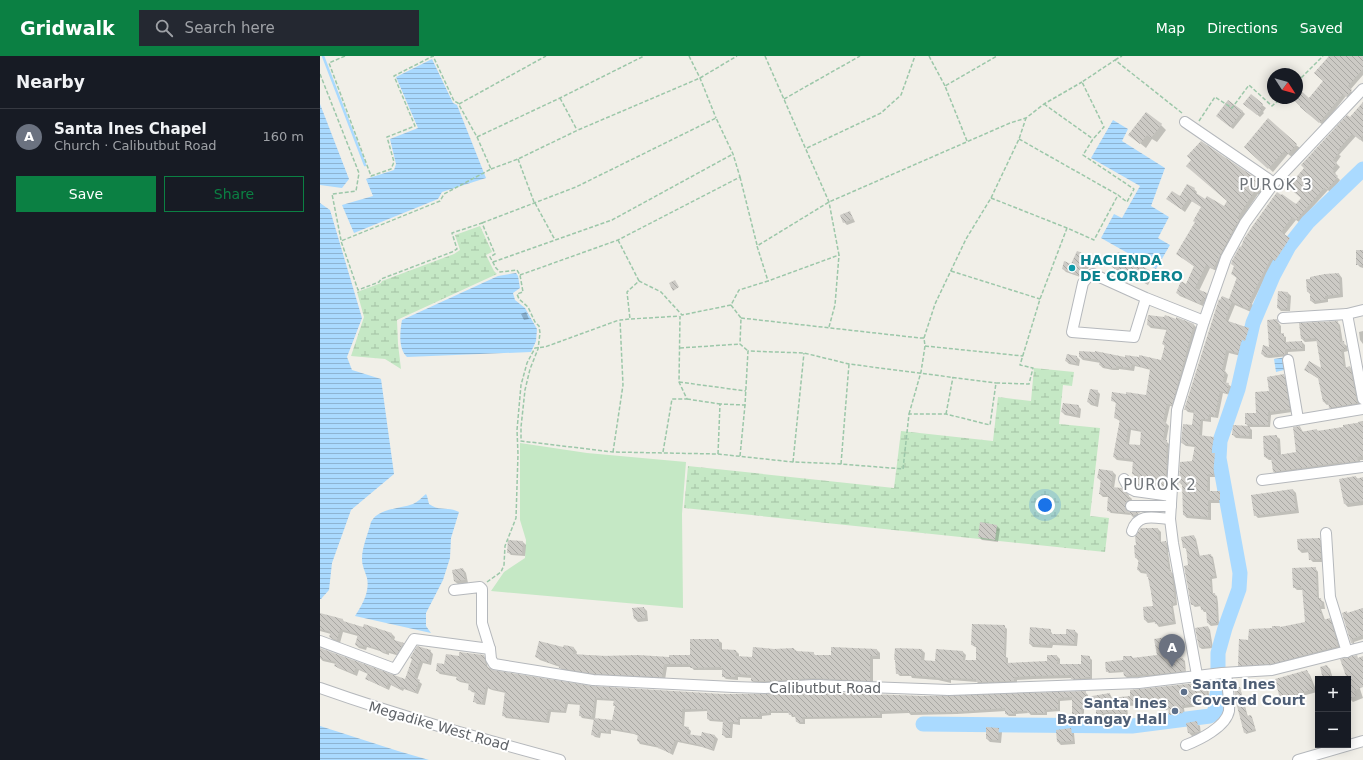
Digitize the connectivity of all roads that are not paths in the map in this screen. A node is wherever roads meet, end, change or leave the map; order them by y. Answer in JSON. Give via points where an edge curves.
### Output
{"nodes":[{"id":1,"x":1363,"y":89,"type":"edge"},
{"id":2,"x":1184,"y":118,"type":"road end"},
{"id":3,"x":1274,"y":183,"type":"junction"},
{"id":4,"x":1146,"y":298,"type":"junction"},
{"id":5,"x":1363,"y":310,"type":"edge"},
{"id":6,"x":1347,"y":314,"type":"junction"},
{"id":7,"x":1283,"y":318,"type":"dead end"},
{"id":8,"x":1204,"y":321,"type":"junction"},
{"id":9,"x":1288,"y":360,"type":"dead end"},
{"id":10,"x":1363,"y":399,"type":"edge"},
{"id":11,"x":1363,"y":409,"type":"edge"},
{"id":12,"x":1298,"y":419,"type":"junction"},
{"id":13,"x":1279,"y":422,"type":"dead end"},
{"id":14,"x":1363,"y":467,"type":"edge"},
{"id":15,"x":1124,"y":479,"type":"dead end"},
{"id":16,"x":1262,"y":480,"type":"dead end"},
{"id":17,"x":1171,"y":501,"type":"junction"},
{"id":18,"x":1131,"y":506,"type":"dead end"},
{"id":19,"x":1170,"y":519,"type":"junction"},
{"id":20,"x":1132,"y":531,"type":"dead end"},
{"id":21,"x":1326,"y":533,"type":"dead end"},
{"id":22,"x":454,"y":590,"type":"dead end"},
{"id":23,"x":320,"y":641,"type":"edge"},
{"id":24,"x":1363,"y":646,"type":"edge"},
{"id":25,"x":490,"y":649,"type":"junction"},
{"id":26,"x":1347,"y":652,"type":"junction"},
{"id":27,"x":1224,"y":673,"type":"junction"},
{"id":28,"x":1201,"y":675,"type":"junction"},
{"id":29,"x":320,"y":688,"type":"edge"},
{"id":30,"x":1363,"y":740,"type":"edge"},
{"id":31,"x":1186,"y":745,"type":"dead end"},
{"id":32,"x":560,"y":760,"type":"edge"},
{"id":33,"x":1298,"y":760,"type":"edge"}],
"edges":[{"from":1,"to":3,"type":"street"},
{"from":2,"to":3,"type":"street"},
{"from":3,"to":8,"type":"street","via":[[1245,223],[1226,258]]},
{"from":4,"to":4,"type":"street","via":[[1093,274],[1083,283],[1072,332],[1134,337]]},
{"from":4,"to":8,"type":"street"},
{"from":5,"to":6,"type":"street"},
{"from":6,"to":7,"type":"street"},
{"from":6,"to":10,"type":"street"},
{"from":8,"to":17,"type":"street","via":[[1177,410]]},
{"from":9,"to":12,"type":"street"},
{"from":11,"to":12,"type":"street"},
{"from":12,"to":13,"type":"street"},
{"from":14,"to":16,"type":"street"},
{"from":15,"to":17,"type":"street","via":[[1131,490]]},
{"from":17,"to":18,"type":"street"},
{"from":17,"to":19,"type":"street"},
{"from":19,"to":20,"type":"street","via":[[1147,517],[1139,520]]},
{"from":19,"to":28,"type":"street"},
{"from":21,"to":26,"type":"street","via":[[1330,597]]},
{"from":22,"to":25,"type":"street","via":[[480,587],[482,589],[482,623]]},
{"from":23,"to":25,"type":"street","via":[[395,669],[414,639]]},
{"from":24,"to":26,"type":"street","name":"Calibutbut Road"},
{"from":25,"to":28,"type":"street","name":"Calibutbut Road","via":[[494,664],[593,680],[733,687],[813,685],[949,690],[1139,683]]},
{"from":26,"to":27,"type":"street","name":"Calibutbut Road","via":[[1272,670]]},
{"from":27,"to":28,"type":"street","name":"Calibutbut Road"},
{"from":27,"to":31,"type":"street","via":[[1229,711],[1226,717],[1210,734]]},
{"from":29,"to":32,"type":"street","name":"Megadike West Road","via":[[360,703]]},
{"from":30,"to":33,"type":"street"}]}
